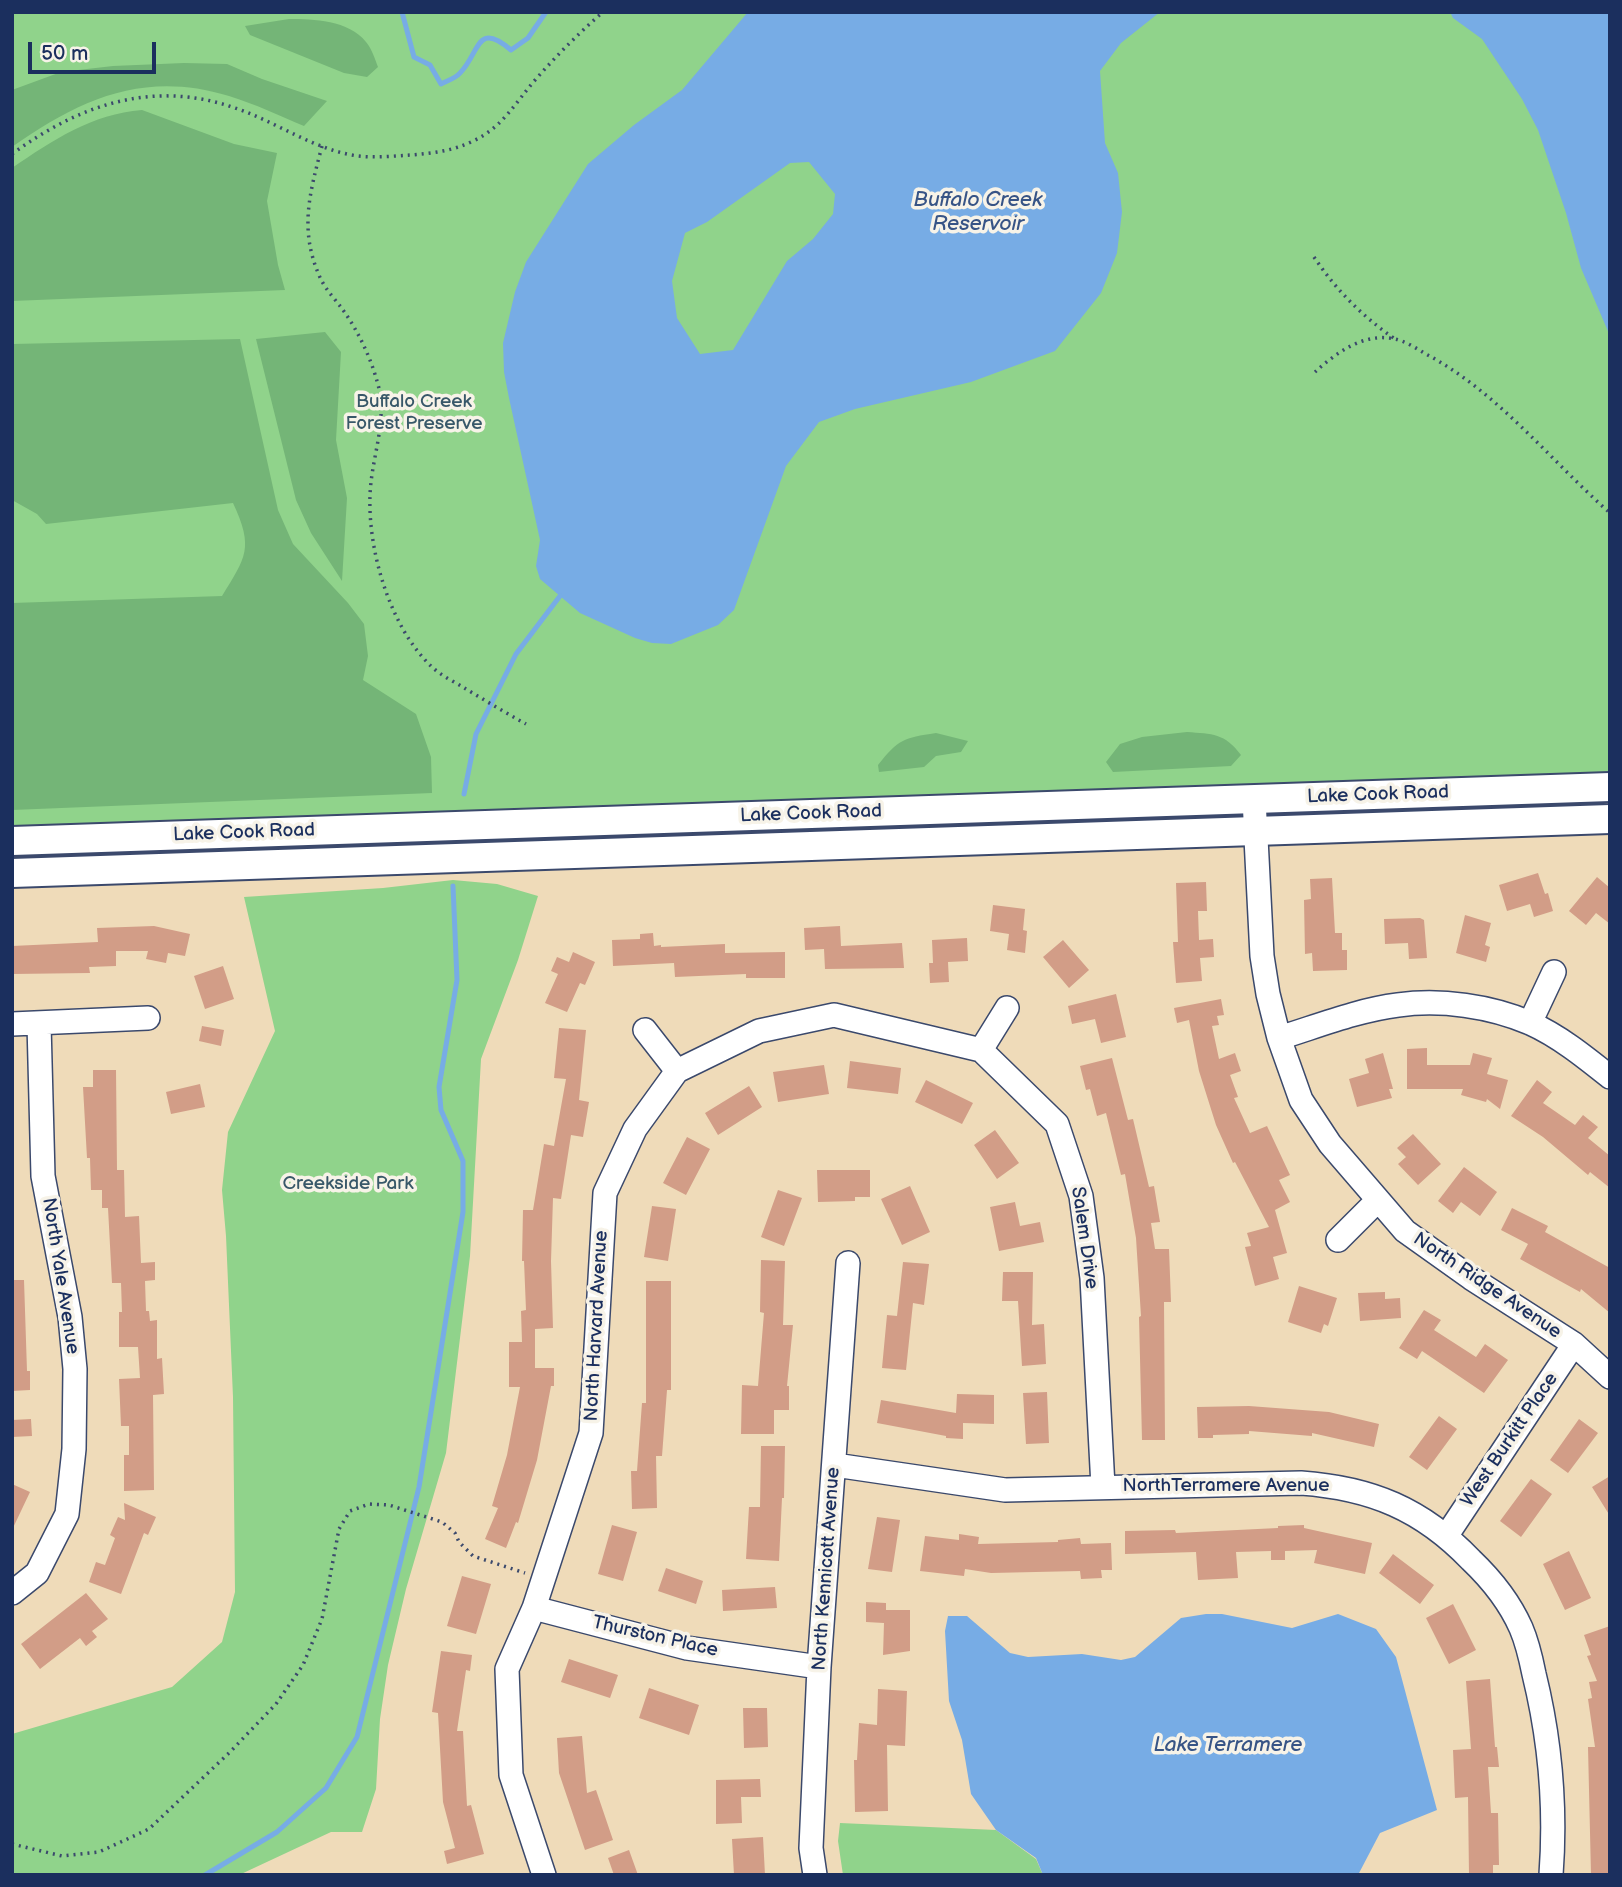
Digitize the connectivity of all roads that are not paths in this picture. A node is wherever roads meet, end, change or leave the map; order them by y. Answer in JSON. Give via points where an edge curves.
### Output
{"nodes":[{"id":1,"x":1610,"y":787,"type":"edge"},
{"id":2,"x":1254,"y":799,"type":"junction"},
{"id":3,"x":1610,"y":820,"type":"edge"},
{"id":4,"x":1255,"y":831,"type":"junction"},
{"id":5,"x":12,"y":841,"type":"edge"},
{"id":6,"x":12,"y":873,"type":"edge"},
{"id":7,"x":1554,"y":972,"type":"dead end"},
{"id":8,"x":1007,"y":1008,"type":"dead end"},
{"id":9,"x":148,"y":1018,"type":"dead end"},
{"id":10,"x":1530,"y":1023,"type":"junction"},
{"id":11,"x":12,"y":1024,"type":"edge"},
{"id":12,"x":39,"y":1024,"type":"junction"},
{"id":13,"x":645,"y":1030,"type":"dead end"},
{"id":14,"x":1279,"y":1038,"type":"junction"},
{"id":15,"x":981,"y":1050,"type":"junction"},
{"id":16,"x":677,"y":1071,"type":"junction"},
{"id":17,"x":1610,"y":1077,"type":"edge"},
{"id":18,"x":1378,"y":1200,"type":"junction"},
{"id":19,"x":1338,"y":1240,"type":"dead end"},
{"id":20,"x":848,"y":1263,"type":"dead end"},
{"id":21,"x":1574,"y":1345,"type":"junction"},
{"id":22,"x":1610,"y":1377,"type":"edge"},
{"id":23,"x":835,"y":1465,"type":"junction"},
{"id":24,"x":1103,"y":1486,"type":"junction"},
{"id":25,"x":1447,"y":1535,"type":"junction"},
{"id":26,"x":12,"y":1593,"type":"edge"},
{"id":27,"x":534,"y":1608,"type":"junction"},
{"id":28,"x":819,"y":1667,"type":"junction"},
{"id":29,"x":544,"y":1875,"type":"edge"},
{"id":30,"x":815,"y":1875,"type":"edge"},
{"id":31,"x":1551,"y":1875,"type":"edge"}],
"edges":[{"from":1,"to":2,"type":"main road","name":"Lake Cook Road"},
{"from":2,"to":4,"type":"street","name":"North Ridge Avenue"},
{"from":2,"to":5,"type":"main road","name":"Lake Cook Road"},
{"from":3,"to":4,"type":"main road","name":"Lake Cook Road"},
{"from":4,"to":6,"type":"main road","name":"Lake Cook Road"},
{"from":4,"to":14,"type":"street","name":"North Ridge Avenue","via":[[1262,956]]},
{"from":7,"to":10,"type":"street"},
{"from":8,"to":15,"type":"street"},
{"from":9,"to":12,"type":"street"},
{"from":10,"to":14,"type":"street","via":[[1475,1007],[1398,1004]]},
{"from":10,"to":17,"type":"street","via":[[1560,1039]]},
{"from":11,"to":12,"type":"street"},
{"from":12,"to":26,"type":"street","name":"North Yale Avenue","via":[[43,1176],[70,1317],[74,1449],[67,1514],[37,1573]]},
{"from":13,"to":16,"type":"street"},
{"from":14,"to":18,"type":"street","name":"North Ridge Avenue","via":[[1301,1100],[1330,1144]]},
{"from":15,"to":16,"type":"street","name":"North Harvard Avenue","via":[[834,1016],[759,1031]]},
{"from":15,"to":24,"type":"street","name":"Salem Drive","via":[[1057,1124],[1081,1196],[1092,1278]]},
{"from":16,"to":27,"type":"street","name":"North Harvard Avenue","via":[[635,1129],[604,1192],[591,1433]]},
{"from":18,"to":19,"type":"street"},
{"from":18,"to":21,"type":"street","name":"North Ridge Avenue","via":[[1405,1230]]},
{"from":20,"to":23,"type":"street","name":"North Kennicott Avenue"},
{"from":21,"to":22,"type":"street","name":"North Ridge Avenue"},
{"from":21,"to":25,"type":"street","name":"West Burkitt Place"},
{"from":23,"to":24,"type":"street","name":"NorthTerramere Avenue","via":[[1005,1490]]},
{"from":23,"to":28,"type":"street","name":"North Kennicott Avenue"},
{"from":24,"to":25,"type":"street","name":"NorthTerramere Avenue","via":[[1335,1485],[1385,1499]]},
{"from":25,"to":31,"type":"street","name":"NorthTerramere Avenue","via":[[1507,1601],[1529,1652],[1548,1741]]},
{"from":27,"to":28,"type":"street","name":"Thurston Place","via":[[687,1648]]},
{"from":27,"to":29,"type":"street","name":"North Harvard Avenue","via":[[507,1669],[511,1775]]},
{"from":28,"to":30,"type":"street","name":"North Kennicott Avenue","via":[[811,1848]]}]}
